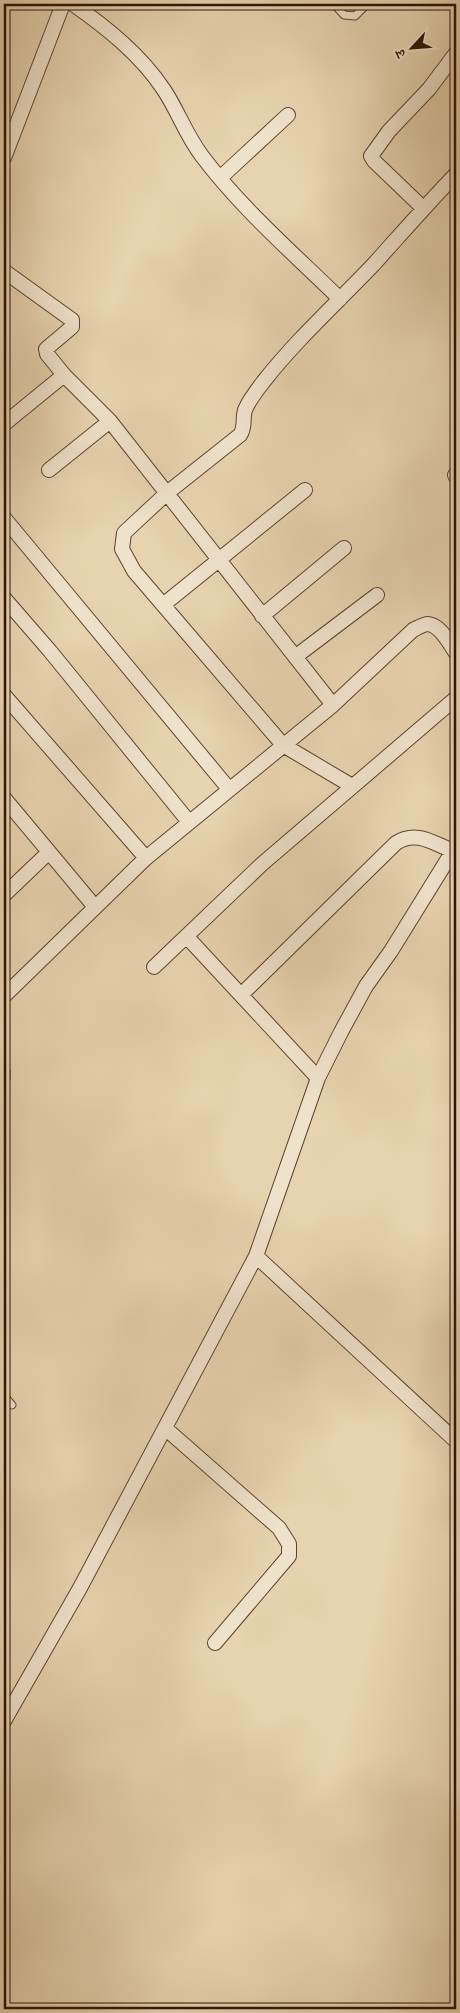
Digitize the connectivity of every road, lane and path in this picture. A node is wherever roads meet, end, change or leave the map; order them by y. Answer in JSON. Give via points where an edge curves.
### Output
{"nodes":[{"id":1,"x":63,"y":4,"type":"edge"},
{"id":2,"x":73,"y":4,"type":"edge"},
{"id":3,"x":334,"y":4,"type":"edge"},
{"id":4,"x":367,"y":4,"type":"edge"},
{"id":5,"x":456,"y":53,"type":"edge"},
{"id":6,"x":288,"y":115,"type":"dead end"},
{"id":7,"x":4,"y":158,"type":"edge"},
{"id":8,"x":456,"y":174,"type":"edge"},
{"id":9,"x":220,"y":178,"type":"junction"},
{"id":10,"x":423,"y":208,"type":"junction"},
{"id":11,"x":4,"y":271,"type":"edge"},
{"id":12,"x":340,"y":299,"type":"junction"},
{"id":13,"x":64,"y":375,"type":"junction"},
{"id":14,"x":110,"y":421,"type":"junction"},
{"id":15,"x":4,"y":424,"type":"edge"},
{"id":16,"x":48,"y":470,"type":"dead end"},
{"id":17,"x":305,"y":490,"type":"dead end"},
{"id":18,"x":166,"y":493,"type":"junction"},
{"id":19,"x":5,"y":519,"type":"edge"},
{"id":20,"x":344,"y":548,"type":"dead end"},
{"id":21,"x":219,"y":561,"type":"junction"},
{"id":22,"x":377,"y":595,"type":"dead end"},
{"id":23,"x":4,"y":598,"type":"edge"},
{"id":24,"x":163,"y":605,"type":"junction"},
{"id":25,"x":262,"y":616,"type":"junction"},
{"id":26,"x":456,"y":654,"type":"edge"},
{"id":27,"x":295,"y":657,"type":"junction"},
{"id":28,"x":4,"y":695,"type":"edge"},
{"id":29,"x":456,"y":698,"type":"edge"},
{"id":30,"x":333,"y":705,"type":"junction"},
{"id":31,"x":283,"y":745,"type":"junction"},
{"id":32,"x":352,"y":786,"type":"junction"},
{"id":33,"x":229,"y":789,"type":"junction"},
{"id":34,"x":4,"y":798,"type":"edge"},
{"id":35,"x":189,"y":822,"type":"junction"},
{"id":36,"x":455,"y":848,"type":"edge"},
{"id":37,"x":48,"y":853,"type":"junction"},
{"id":38,"x":146,"y":858,"type":"junction"},
{"id":39,"x":4,"y":895,"type":"edge"},
{"id":40,"x":95,"y":907,"type":"junction"},
{"id":41,"x":187,"y":937,"type":"junction"},
{"id":42,"x":154,"y":967,"type":"dead end"},
{"id":43,"x":241,"y":995,"type":"junction"},
{"id":44,"x":4,"y":996,"type":"edge"},
{"id":45,"x":4,"y":1068,"type":"edge"},
{"id":46,"x":318,"y":1078,"type":"junction"},
{"id":47,"x":4,"y":1080,"type":"edge"},
{"id":48,"x":256,"y":1256,"type":"junction"},
{"id":49,"x":4,"y":1396,"type":"edge"},
{"id":50,"x":12,"y":1405,"type":"dead end"},
{"id":51,"x":165,"y":1428,"type":"junction"},
{"id":52,"x":456,"y":1441,"type":"edge"},
{"id":53,"x":215,"y":1643,"type":"dead end"},
{"id":54,"x":4,"y":1721,"type":"edge"}],
"edges":[{"from":1,"to":7,"type":"street"},
{"from":2,"to":9,"type":"street","via":[[150,70],[185,132]]},
{"from":3,"to":4,"type":"lane","via":[[344,15],[355,16]]},
{"from":5,"to":10,"type":"street","via":[[429,89],[389,131],[372,156]]},
{"from":6,"to":9,"type":"street"},
{"from":8,"to":10,"type":"street"},
{"from":9,"to":12,"type":"street"},
{"from":10,"to":12,"type":"street"},
{"from":11,"to":13,"type":"street","via":[[72,320],[72,327],[46,349]]},
{"from":12,"to":18,"type":"street","via":[[264,381],[244,412],[244,429],[240,435]]},
{"from":13,"to":14,"type":"street"},
{"from":13,"to":15,"type":"street"},
{"from":14,"to":16,"type":"street"},
{"from":14,"to":18,"type":"street"},
{"from":17,"to":21,"type":"street"},
{"from":18,"to":21,"type":"street"},
{"from":18,"to":24,"type":"street","via":[[124,533],[122,549],[134,571]]},
{"from":19,"to":33,"type":"street"},
{"from":20,"to":25,"type":"street"},
{"from":21,"to":24,"type":"street"},
{"from":21,"to":25,"type":"street"},
{"from":22,"to":27,"type":"street"},
{"from":23,"to":35,"type":"street"},
{"from":24,"to":31,"type":"street"},
{"from":25,"to":27,"type":"street"},
{"from":26,"to":30,"type":"street","via":[[438,629],[427,624],[413,630]]},
{"from":27,"to":30,"type":"street"},
{"from":28,"to":38,"type":"street"},
{"from":29,"to":32,"type":"street"},
{"from":30,"to":31,"type":"street"},
{"from":31,"to":32,"type":"street"},
{"from":31,"to":33,"type":"street"},
{"from":32,"to":41,"type":"street","via":[[262,864]]},
{"from":33,"to":35,"type":"street"},
{"from":34,"to":37,"type":"street"},
{"from":35,"to":38,"type":"street"},
{"from":36,"to":43,"type":"street","via":[[415,836],[404,837]]},
{"from":36,"to":46,"type":"street","via":[[366,986]]},
{"from":37,"to":39,"type":"street"},
{"from":37,"to":40,"type":"street"},
{"from":38,"to":40,"type":"street"},
{"from":40,"to":44,"type":"street"},
{"from":41,"to":42,"type":"street"},
{"from":41,"to":43,"type":"street"},
{"from":43,"to":46,"type":"street"},
{"from":45,"to":47,"type":"lane"},
{"from":46,"to":48,"type":"street"},
{"from":48,"to":51,"type":"street"},
{"from":48,"to":52,"type":"street"},
{"from":49,"to":50,"type":"lane"},
{"from":51,"to":53,"type":"street","via":[[279,1528],[289,1544],[288,1556]]},
{"from":51,"to":54,"type":"street","via":[[80,1588]]}]}
